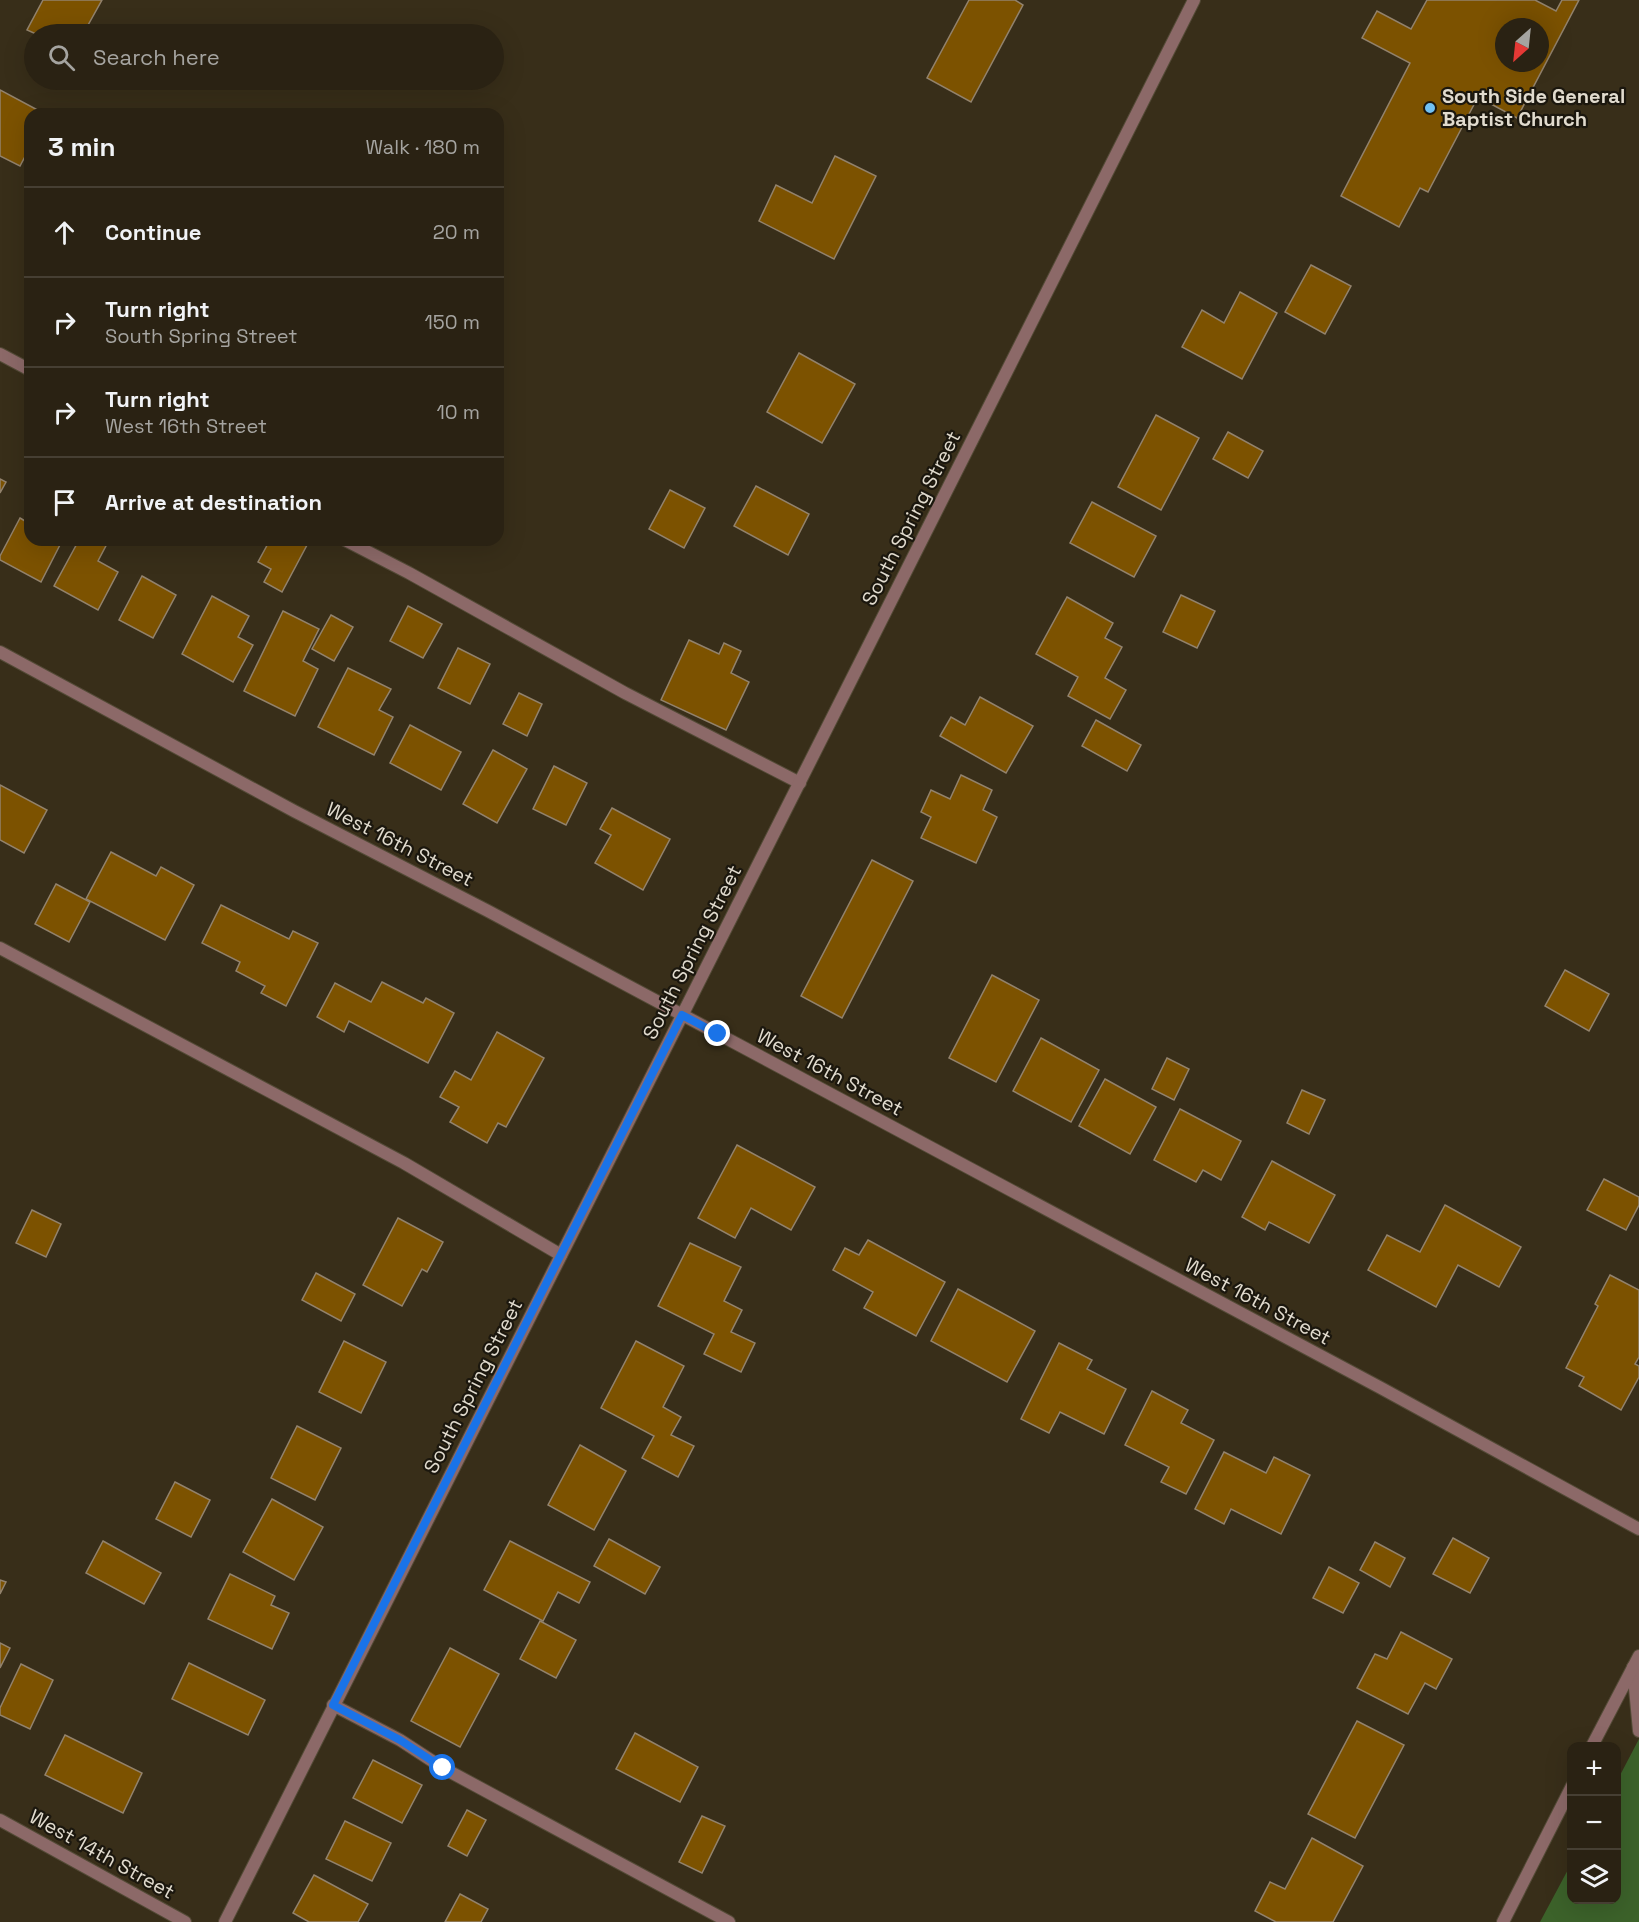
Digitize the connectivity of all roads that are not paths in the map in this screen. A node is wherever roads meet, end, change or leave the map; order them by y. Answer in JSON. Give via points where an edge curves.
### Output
{"nodes":[{"id":1,"x":1194,"y":0,"type":"edge"},
{"id":2,"x":0,"y":354,"type":"edge"},
{"id":3,"x":24,"y":367,"type":"edge"},
{"id":4,"x":356,"y":546,"type":"edge"},
{"id":5,"x":0,"y":652,"type":"edge"},
{"id":6,"x":800,"y":783,"type":"junction"},
{"id":7,"x":0,"y":948,"type":"edge"},
{"id":8,"x":682,"y":1015,"type":"junction"},
{"id":9,"x":561,"y":1255,"type":"junction"},
{"id":10,"x":1639,"y":1529,"type":"edge"},
{"id":11,"x":1636,"y":1661,"type":"edge"},
{"id":12,"x":333,"y":1705,"type":"junction"},
{"id":13,"x":1639,"y":1731,"type":"edge"},
{"id":14,"x":1594,"y":1742,"type":"edge"},
{"id":15,"x":1567,"y":1796,"type":"edge"},
{"id":16,"x":0,"y":1820,"type":"edge"},
{"id":17,"x":185,"y":1922,"type":"edge"},
{"id":18,"x":225,"y":1922,"type":"edge"},
{"id":19,"x":729,"y":1922,"type":"edge"},
{"id":20,"x":1503,"y":1922,"type":"edge"}],
"edges":[{"from":1,"to":6,"type":"street","name":"South Spring Street"},
{"from":2,"to":3,"type":"street"},
{"from":4,"to":6,"type":"street","via":[[625,693]]},
{"from":5,"to":8,"type":"street","name":"West 16th Street"},
{"from":6,"to":8,"type":"street","name":"South Spring Street"},
{"from":7,"to":9,"type":"street","via":[[404,1163]]},
{"from":8,"to":9,"type":"street","name":"South Spring Street"},
{"from":8,"to":10,"type":"street","name":"West 16th Street"},
{"from":9,"to":12,"type":"street","name":"South Spring Street"},
{"from":11,"to":13,"type":"street"},
{"from":11,"to":14,"type":"street"},
{"from":12,"to":18,"type":"street","name":"South Spring Street"},
{"from":12,"to":19,"type":"street"},
{"from":15,"to":20,"type":"street"},
{"from":16,"to":17,"type":"street","name":"West 14th Street"}]}
